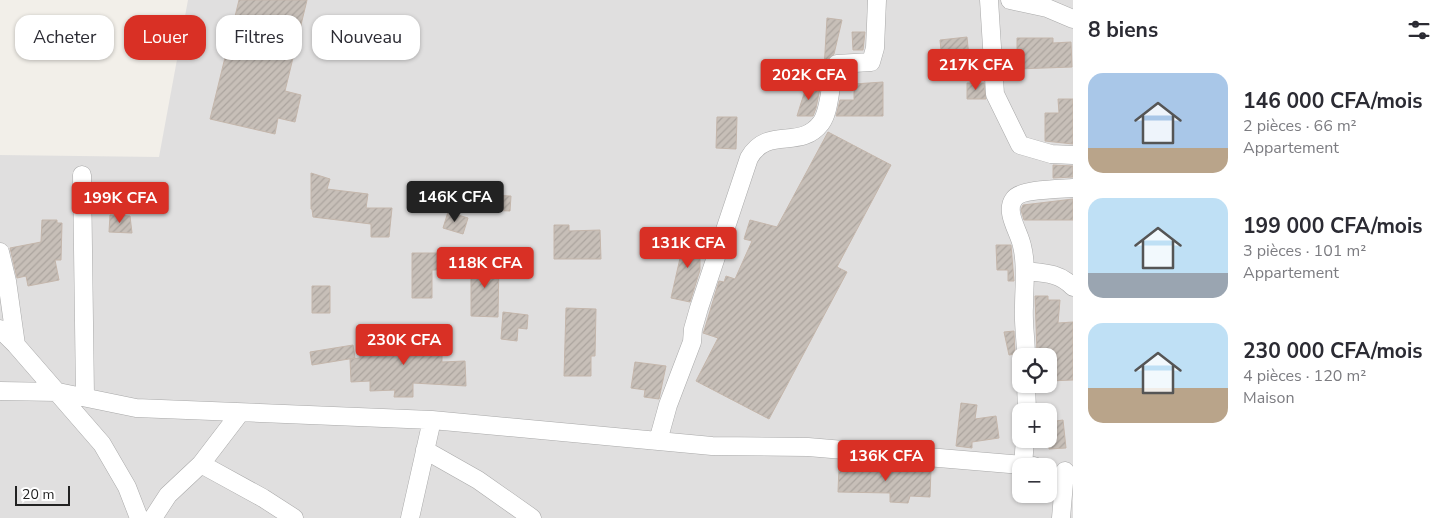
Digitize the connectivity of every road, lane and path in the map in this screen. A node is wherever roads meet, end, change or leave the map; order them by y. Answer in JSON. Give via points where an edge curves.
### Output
{"nodes":[{"id":1,"x":877,"y":0,"type":"edge"},
{"id":2,"x":989,"y":0,"type":"edge"},
{"id":3,"x":1010,"y":0,"type":"edge"},
{"id":4,"x":1073,"y":18,"type":"edge"},
{"id":5,"x":1073,"y":155,"type":"edge"},
{"id":6,"x":82,"y":175,"type":"dead end"},
{"id":7,"x":1073,"y":188,"type":"edge"},
{"id":8,"x":0,"y":252,"type":"edge"},
{"id":9,"x":1025,"y":271,"type":"junction"},
{"id":10,"x":1073,"y":287,"type":"edge"},
{"id":11,"x":0,"y":329,"type":"edge"},
{"id":12,"x":16,"y":345,"type":"junction"},
{"id":13,"x":1026,"y":348,"type":"edge"},
{"id":14,"x":0,"y":391,"type":"edge"},
{"id":15,"x":58,"y":392,"type":"junction"},
{"id":16,"x":85,"y":396,"type":"junction"},
{"id":17,"x":240,"y":413,"type":"junction"},
{"id":18,"x":432,"y":420,"type":"junction"},
{"id":19,"x":658,"y":441,"type":"junction"},
{"id":20,"x":425,"y":450,"type":"junction"},
{"id":21,"x":201,"y":464,"type":"junction"},
{"id":22,"x":1012,"y":464,"type":"edge"},
{"id":23,"x":1062,"y":471,"type":"edge"},
{"id":24,"x":139,"y":518,"type":"edge"},
{"id":25,"x":153,"y":518,"type":"edge"},
{"id":26,"x":294,"y":518,"type":"edge"},
{"id":27,"x":410,"y":518,"type":"edge"},
{"id":28,"x":532,"y":518,"type":"edge"},
{"id":29,"x":1061,"y":518,"type":"edge"}],
"edges":[{"from":1,"to":19,"type":"street","via":[[875,48],[871,62],[837,64],[822,122],[809,136],[756,146],[749,158]]},
{"from":2,"to":5,"type":"street","via":[[994,94],[1010,129],[1020,146],[1051,154]]},
{"from":3,"to":4,"type":"street"},
{"from":6,"to":16,"type":"street"},
{"from":7,"to":9,"type":"street","via":[[1047,189],[1014,198],[1011,219],[1023,246]]},
{"from":8,"to":12,"type":"street"},
{"from":9,"to":10,"type":"street","via":[[1064,277]]},
{"from":9,"to":13,"type":"street"},
{"from":11,"to":12,"type":"street"},
{"from":12,"to":15,"type":"street"},
{"from":14,"to":15,"type":"street"},
{"from":15,"to":16,"type":"street"},
{"from":15,"to":24,"type":"street","via":[[102,444],[127,487]]},
{"from":16,"to":17,"type":"street","via":[[136,408]]},
{"from":17,"to":18,"type":"street"},
{"from":17,"to":21,"type":"street"},
{"from":18,"to":19,"type":"street"},
{"from":18,"to":20,"type":"street"},
{"from":19,"to":22,"type":"street","via":[[712,446],[808,446]]},
{"from":20,"to":27,"type":"street"},
{"from":20,"to":28,"type":"street","via":[[478,480]]},
{"from":21,"to":25,"type":"street","via":[[168,495]]},
{"from":21,"to":26,"type":"street"},
{"from":23,"to":29,"type":"street"}]}
